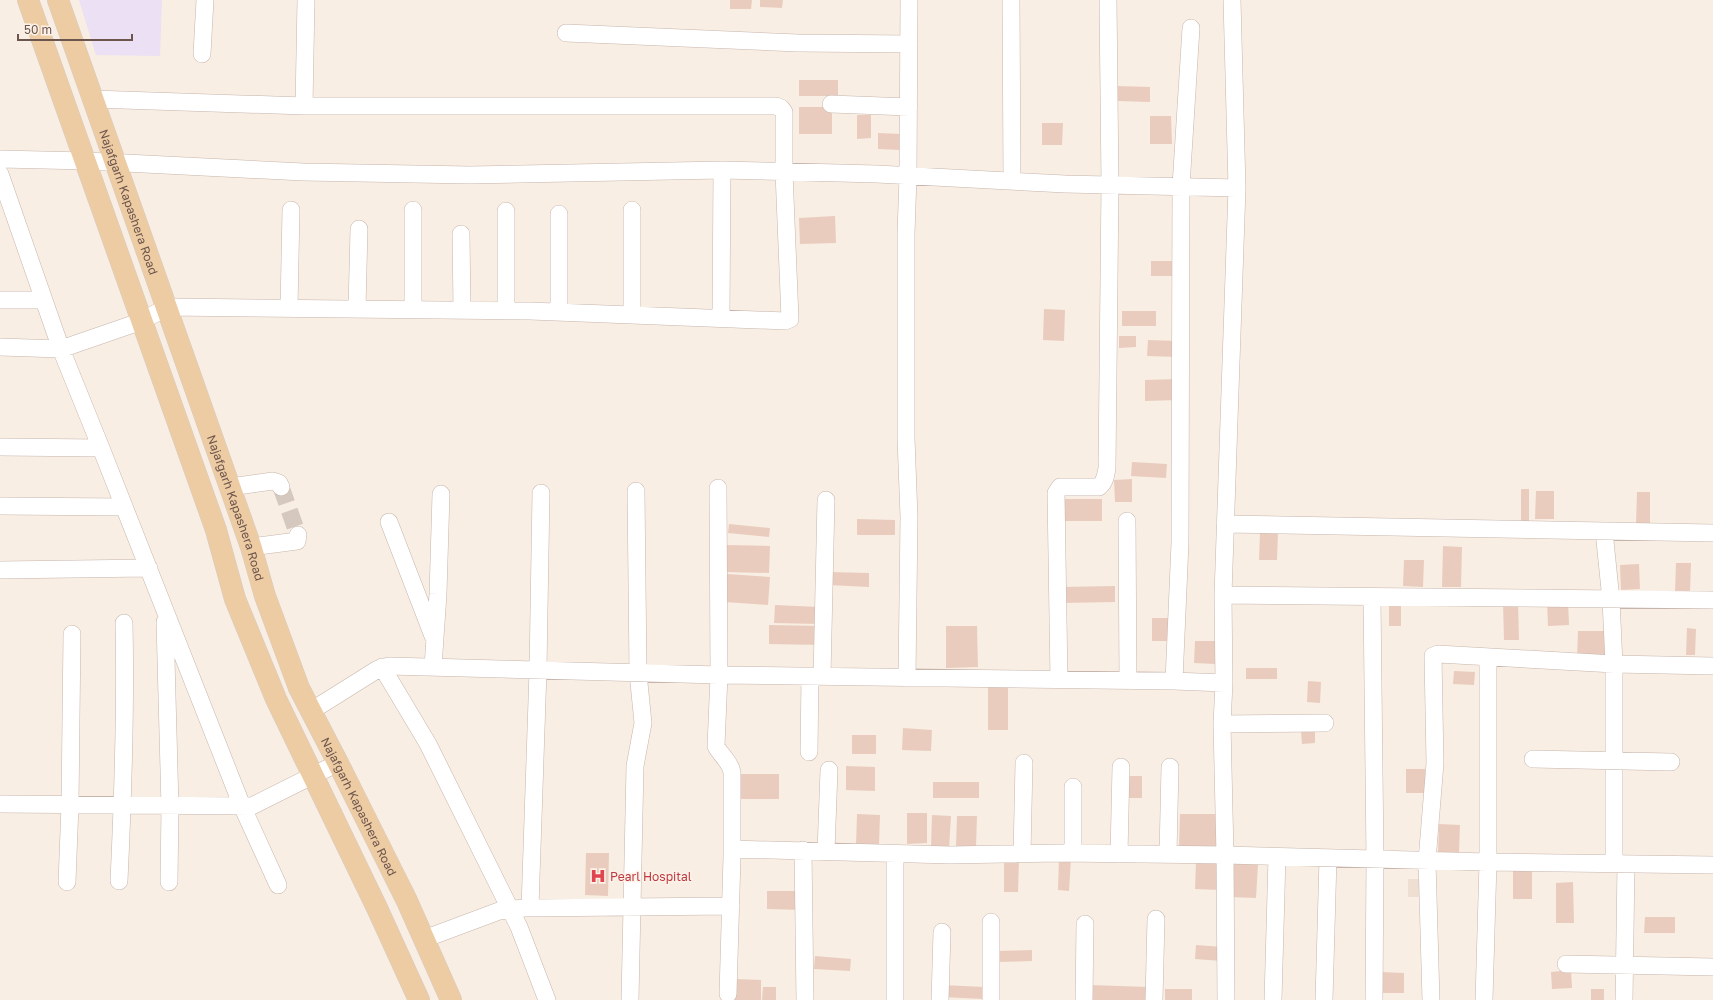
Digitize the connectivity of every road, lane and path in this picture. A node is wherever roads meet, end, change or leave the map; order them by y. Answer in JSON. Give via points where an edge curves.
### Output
{"nodes":[{"id":1,"x":28,"y":0,"type":"edge"},
{"id":2,"x":58,"y":0,"type":"edge"},
{"id":3,"x":205,"y":0,"type":"edge"},
{"id":4,"x":306,"y":0,"type":"edge"},
{"id":5,"x":909,"y":0,"type":"edge"},
{"id":6,"x":1011,"y":0,"type":"edge"},
{"id":7,"x":1108,"y":0,"type":"edge"},
{"id":8,"x":1232,"y":0,"type":"edge"},
{"id":9,"x":1190,"y":28,"type":"dead end"},
{"id":10,"x":566,"y":33,"type":"dead end"},
{"id":11,"x":909,"y":44,"type":"junction"},
{"id":12,"x":202,"y":54,"type":"dead end"},
{"id":13,"x":93,"y":99,"type":"junction"},
{"id":14,"x":831,"y":104,"type":"dead end"},
{"id":15,"x":304,"y":106,"type":"junction"},
{"id":16,"x":909,"y":107,"type":"junction"},
{"id":17,"x":0,"y":159,"type":"edge"},
{"id":18,"x":86,"y":161,"type":"junction"},
{"id":19,"x":116,"y":163,"type":"junction"},
{"id":20,"x":722,"y":170,"type":"junction"},
{"id":21,"x":784,"y":172,"type":"junction"},
{"id":22,"x":0,"y":174,"type":"edge"},
{"id":23,"x":908,"y":176,"type":"junction"},
{"id":24,"x":1012,"y":181,"type":"junction"},
{"id":25,"x":1110,"y":185,"type":"junction"},
{"id":26,"x":1181,"y":186,"type":"junction"},
{"id":27,"x":1237,"y":188,"type":"junction"},
{"id":28,"x":292,"y":210,"type":"dead end"},
{"id":29,"x":413,"y":210,"type":"dead end"},
{"id":30,"x":632,"y":210,"type":"dead end"},
{"id":31,"x":506,"y":211,"type":"dead end"},
{"id":32,"x":559,"y":214,"type":"dead end"},
{"id":33,"x":359,"y":229,"type":"dead end"},
{"id":34,"x":460,"y":234,"type":"dead end"},
{"id":35,"x":0,"y":300,"type":"edge"},
{"id":36,"x":44,"y":300,"type":"junction"},
{"id":37,"x":166,"y":307,"type":"junction"},
{"id":38,"x":290,"y":308,"type":"junction"},
{"id":39,"x":357,"y":309,"type":"junction"},
{"id":40,"x":413,"y":310,"type":"junction"},
{"id":41,"x":462,"y":310,"type":"junction"},
{"id":42,"x":506,"y":311,"type":"junction"},
{"id":43,"x":559,"y":312,"type":"junction"},
{"id":44,"x":632,"y":315,"type":"junction"},
{"id":45,"x":721,"y":318,"type":"junction"},
{"id":46,"x":142,"y":321,"type":"junction"},
{"id":47,"x":0,"y":347,"type":"edge"},
{"id":48,"x":61,"y":349,"type":"junction"},
{"id":49,"x":0,"y":447,"type":"edge"},
{"id":50,"x":101,"y":448,"type":"junction"},
{"id":51,"x":230,"y":487,"type":"junction"},
{"id":52,"x":281,"y":487,"type":"dead end"},
{"id":53,"x":718,"y":488,"type":"dead end"},
{"id":54,"x":636,"y":491,"type":"dead end"},
{"id":55,"x":441,"y":494,"type":"dead end"},
{"id":56,"x":541,"y":494,"type":"dead end"},
{"id":57,"x":826,"y":500,"type":"dead end"},
{"id":58,"x":0,"y":506,"type":"edge"},
{"id":59,"x":124,"y":507,"type":"junction"},
{"id":60,"x":1127,"y":521,"type":"dead end"},
{"id":61,"x":389,"y":522,"type":"dead end"},
{"id":62,"x":1225,"y":524,"type":"junction"},
{"id":63,"x":1604,"y":531,"type":"junction"},
{"id":64,"x":1713,"y":533,"type":"edge"},
{"id":65,"x":298,"y":535,"type":"dead end"},
{"id":66,"x":251,"y":547,"type":"junction"},
{"id":67,"x":148,"y":568,"type":"junction"},
{"id":68,"x":0,"y":570,"type":"edge"},
{"id":69,"x":1223,"y":595,"type":"junction"},
{"id":70,"x":1372,"y":597,"type":"junction"},
{"id":71,"x":1611,"y":600,"type":"junction"},
{"id":72,"x":1713,"y":600,"type":"edge"},
{"id":73,"x":164,"y":609,"type":"junction"},
{"id":74,"x":124,"y":623,"type":"dead end"},
{"id":75,"x":72,"y":634,"type":"dead end"},
{"id":76,"x":435,"y":640,"type":"junction"},
{"id":77,"x":1488,"y":657,"type":"junction"},
{"id":78,"x":1614,"y":664,"type":"junction"},
{"id":79,"x":1713,"y":666,"type":"edge"},
{"id":80,"x":382,"y":667,"type":"junction"},
{"id":81,"x":433,"y":667,"type":"junction"},
{"id":82,"x":538,"y":670,"type":"junction"},
{"id":83,"x":638,"y":673,"type":"junction"},
{"id":84,"x":719,"y":675,"type":"junction"},
{"id":85,"x":816,"y":676,"type":"junction"},
{"id":86,"x":907,"y":678,"type":"junction"},
{"id":87,"x":1059,"y":680,"type":"junction"},
{"id":88,"x":1128,"y":681,"type":"junction"},
{"id":89,"x":1174,"y":681,"type":"junction"},
{"id":90,"x":1224,"y":683,"type":"junction"},
{"id":91,"x":299,"y":688,"type":"junction"},
{"id":92,"x":276,"y":699,"type":"junction"},
{"id":93,"x":311,"y":711,"type":"junction"},
{"id":94,"x":1325,"y":723,"type":"dead end"},
{"id":95,"x":1222,"y":724,"type":"junction"},
{"id":96,"x":809,"y":752,"type":"dead end"},
{"id":97,"x":1533,"y":759,"type":"dead end"},
{"id":98,"x":1614,"y":760,"type":"junction"},
{"id":99,"x":1671,"y":762,"type":"dead end"},
{"id":100,"x":338,"y":763,"type":"junction"},
{"id":101,"x":1024,"y":763,"type":"dead end"},
{"id":102,"x":1170,"y":766,"type":"dead end"},
{"id":103,"x":1121,"y":767,"type":"dead end"},
{"id":104,"x":829,"y":770,"type":"dead end"},
{"id":105,"x":314,"y":776,"type":"junction"},
{"id":106,"x":1073,"y":788,"type":"dead end"},
{"id":107,"x":0,"y":804,"type":"edge"},
{"id":108,"x":70,"y":805,"type":"junction"},
{"id":109,"x":123,"y":806,"type":"junction"},
{"id":110,"x":242,"y":806,"type":"junction"},
{"id":111,"x":170,"y":807,"type":"junction"},
{"id":112,"x":732,"y":849,"type":"junction"},
{"id":113,"x":804,"y":850,"type":"junction"},
{"id":114,"x":826,"y":851,"type":"junction"},
{"id":115,"x":1072,"y":853,"type":"junction"},
{"id":116,"x":895,"y":854,"type":"junction"},
{"id":117,"x":1022,"y":854,"type":"junction"},
{"id":118,"x":1119,"y":854,"type":"junction"},
{"id":119,"x":1168,"y":854,"type":"junction"},
{"id":120,"x":1225,"y":855,"type":"junction"},
{"id":121,"x":1277,"y":857,"type":"junction"},
{"id":122,"x":1328,"y":858,"type":"junction"},
{"id":123,"x":1375,"y":859,"type":"junction"},
{"id":124,"x":1427,"y":861,"type":"junction"},
{"id":125,"x":1488,"y":862,"type":"junction"},
{"id":126,"x":1620,"y":864,"type":"junction"},
{"id":127,"x":1713,"y":865,"type":"edge"},
{"id":128,"x":119,"y":881,"type":"dead end"},
{"id":129,"x":67,"y":882,"type":"dead end"},
{"id":130,"x":169,"y":882,"type":"dead end"},
{"id":131,"x":278,"y":885,"type":"dead end"},
{"id":132,"x":731,"y":906,"type":"junction"},
{"id":133,"x":530,"y":908,"type":"junction"},
{"id":134,"x":631,"y":908,"type":"junction"},
{"id":135,"x":510,"y":909,"type":"junction"},
{"id":136,"x":1156,"y":919,"type":"dead end"},
{"id":137,"x":991,"y":922,"type":"dead end"},
{"id":138,"x":1085,"y":924,"type":"dead end"},
{"id":139,"x":942,"y":932,"type":"dead end"},
{"id":140,"x":424,"y":939,"type":"junction"},
{"id":141,"x":1566,"y":964,"type":"dead end"},
{"id":142,"x":1624,"y":965,"type":"junction"},
{"id":143,"x":1713,"y":967,"type":"edge"},
{"id":144,"x":728,"y":994,"type":"dead end"},
{"id":145,"x":419,"y":1000,"type":"edge"},
{"id":146,"x":451,"y":1000,"type":"edge"},
{"id":147,"x":547,"y":1000,"type":"edge"},
{"id":148,"x":630,"y":1000,"type":"edge"},
{"id":149,"x":804,"y":1000,"type":"edge"},
{"id":150,"x":895,"y":1000,"type":"edge"},
{"id":151,"x":940,"y":1000,"type":"edge"},
{"id":152,"x":991,"y":1000,"type":"edge"},
{"id":153,"x":1084,"y":1000,"type":"edge"},
{"id":154,"x":1154,"y":1000,"type":"edge"},
{"id":155,"x":1226,"y":1000,"type":"edge"},
{"id":156,"x":1273,"y":1000,"type":"edge"},
{"id":157,"x":1324,"y":1000,"type":"edge"},
{"id":158,"x":1374,"y":1000,"type":"edge"},
{"id":159,"x":1431,"y":1000,"type":"edge"},
{"id":160,"x":1484,"y":1000,"type":"edge"},
{"id":161,"x":1624,"y":1000,"type":"edge"}],
"edges":[{"from":1,"to":18,"type":"main road"},
{"from":2,"to":13,"type":"main road","name":"Najafgarh Kapashera Road"},
{"from":3,"to":12,"type":"street"},
{"from":4,"to":15,"type":"street"},
{"from":5,"to":11,"type":"street"},
{"from":6,"to":24,"type":"street"},
{"from":7,"to":25,"type":"street"},
{"from":8,"to":27,"type":"street"},
{"from":9,"to":26,"type":"street"},
{"from":10,"to":11,"type":"street","via":[[798,43]]},
{"from":11,"to":16,"type":"street"},
{"from":13,"to":15,"type":"street"},
{"from":13,"to":19,"type":"main road","name":"Najafgarh Kapashera Road"},
{"from":14,"to":16,"type":"street"},
{"from":15,"to":21,"type":"street","via":[[776,106],[784,112]]},
{"from":16,"to":23,"type":"street"},
{"from":17,"to":18,"type":"street"},
{"from":18,"to":19,"type":"street"},
{"from":18,"to":46,"type":"main road"},
{"from":19,"to":20,"type":"street","via":[[303,172],[470,174]]},
{"from":19,"to":37,"type":"main road","name":"Najafgarh Kapashera Road"},
{"from":20,"to":21,"type":"street"},
{"from":20,"to":45,"type":"street"},
{"from":21,"to":23,"type":"street"},
{"from":21,"to":45,"type":"street","via":[[790,319],[785,321]]},
{"from":22,"to":36,"type":"street"},
{"from":23,"to":24,"type":"street"},
{"from":23,"to":86,"type":"street"},
{"from":24,"to":25,"type":"street"},
{"from":25,"to":26,"type":"street"},
{"from":25,"to":87,"type":"street","via":[[1107,468],[1103,484],[1099,487],[1060,487],[1056,494]]},
{"from":26,"to":27,"type":"street"},
{"from":26,"to":89,"type":"street","via":[[1180,543]]},
{"from":27,"to":62,"type":"street"},
{"from":28,"to":38,"type":"street"},
{"from":29,"to":40,"type":"street"},
{"from":30,"to":44,"type":"street"},
{"from":31,"to":42,"type":"street"},
{"from":32,"to":43,"type":"street"},
{"from":33,"to":39,"type":"street"},
{"from":34,"to":41,"type":"street"},
{"from":35,"to":36,"type":"street"},
{"from":36,"to":48,"type":"street"},
{"from":37,"to":38,"type":"street"},
{"from":37,"to":46,"type":"street"},
{"from":37,"to":51,"type":"main road","name":"Najafgarh Kapashera Road"},
{"from":38,"to":39,"type":"street"},
{"from":39,"to":40,"type":"street"},
{"from":40,"to":41,"type":"street"},
{"from":41,"to":42,"type":"street"},
{"from":42,"to":43,"type":"street"},
{"from":43,"to":44,"type":"street"},
{"from":44,"to":45,"type":"street"},
{"from":46,"to":48,"type":"street"},
{"from":46,"to":92,"type":"main road","via":[[216,530],[235,599]]},
{"from":47,"to":48,"type":"street"},
{"from":48,"to":50,"type":"street"},
{"from":49,"to":50,"type":"street"},
{"from":50,"to":59,"type":"street"},
{"from":51,"to":52,"type":"street","via":[[273,481]]},
{"from":51,"to":66,"type":"main road","name":"Najafgarh Kapashera Road"},
{"from":53,"to":84,"type":"street"},
{"from":54,"to":83,"type":"street"},
{"from":55,"to":76,"type":"street"},
{"from":56,"to":82,"type":"street"},
{"from":57,"to":85,"type":"street"},
{"from":58,"to":59,"type":"street"},
{"from":59,"to":67,"type":"street"},
{"from":60,"to":88,"type":"street"},
{"from":61,"to":76,"type":"street"},
{"from":62,"to":63,"type":"street"},
{"from":62,"to":69,"type":"street"},
{"from":63,"to":64,"type":"street"},
{"from":63,"to":71,"type":"street"},
{"from":65,"to":66,"type":"street","via":[[297,541],[291,543]]},
{"from":66,"to":91,"type":"main road","name":"Najafgarh Kapashera Road","via":[[265,596]]},
{"from":67,"to":68,"type":"street"},
{"from":67,"to":73,"type":"street"},
{"from":69,"to":70,"type":"street"},
{"from":69,"to":90,"type":"street"},
{"from":70,"to":71,"type":"street"},
{"from":70,"to":123,"type":"street"},
{"from":71,"to":72,"type":"street"},
{"from":71,"to":78,"type":"street"},
{"from":73,"to":110,"type":"street"},
{"from":73,"to":111,"type":"street"},
{"from":74,"to":109,"type":"street"},
{"from":75,"to":108,"type":"street"},
{"from":76,"to":81,"type":"street"},
{"from":77,"to":78,"type":"street"},
{"from":77,"to":124,"type":"street","via":[[1438,654],[1433,656],[1435,763]]},
{"from":77,"to":125,"type":"street"},
{"from":78,"to":79,"type":"street"},
{"from":78,"to":98,"type":"street"},
{"from":80,"to":81,"type":"street"},
{"from":80,"to":93,"type":"street"},
{"from":80,"to":135,"type":"street","via":[[428,744]]},
{"from":81,"to":82,"type":"street"},
{"from":82,"to":83,"type":"street"},
{"from":82,"to":133,"type":"street"},
{"from":83,"to":84,"type":"street"},
{"from":83,"to":134,"type":"street","via":[[643,723],[635,766]]},
{"from":84,"to":85,"type":"street"},
{"from":84,"to":112,"type":"street","via":[[716,746],[730,764],[732,772]]},
{"from":85,"to":86,"type":"street"},
{"from":85,"to":96,"type":"street"},
{"from":86,"to":87,"type":"street"},
{"from":87,"to":88,"type":"street"},
{"from":88,"to":89,"type":"street"},
{"from":89,"to":90,"type":"street"},
{"from":90,"to":95,"type":"street"},
{"from":91,"to":92,"type":"main road"},
{"from":91,"to":93,"type":"main road","name":"Najafgarh Kapashera Road"},
{"from":92,"to":105,"type":"main road"},
{"from":93,"to":100,"type":"main road","name":"Najafgarh Kapashera Road"},
{"from":94,"to":95,"type":"street"},
{"from":95,"to":120,"type":"street"},
{"from":97,"to":98,"type":"street"},
{"from":98,"to":99,"type":"street"},
{"from":98,"to":126,"type":"street"},
{"from":100,"to":105,"type":"street"},
{"from":100,"to":140,"type":"main road","name":"Najafgarh Kapashera Road"},
{"from":101,"to":117,"type":"street"},
{"from":102,"to":119,"type":"street"},
{"from":103,"to":118,"type":"street"},
{"from":104,"to":114,"type":"street"},
{"from":105,"to":110,"type":"street","via":[[252,806]]},
{"from":105,"to":145,"type":"main road"},
{"from":106,"to":115,"type":"street"},
{"from":107,"to":108,"type":"street"},
{"from":108,"to":109,"type":"street"},
{"from":108,"to":129,"type":"street"},
{"from":109,"to":111,"type":"street"},
{"from":109,"to":128,"type":"street"},
{"from":110,"to":111,"type":"street"},
{"from":110,"to":131,"type":"street"},
{"from":111,"to":130,"type":"street"},
{"from":112,"to":113,"type":"street"},
{"from":112,"to":132,"type":"street"},
{"from":113,"to":114,"type":"street"},
{"from":113,"to":149,"type":"street"},
{"from":114,"to":116,"type":"street"},
{"from":115,"to":117,"type":"street"},
{"from":115,"to":118,"type":"street"},
{"from":116,"to":117,"type":"street"},
{"from":116,"to":150,"type":"street"},
{"from":118,"to":119,"type":"street"},
{"from":119,"to":120,"type":"street"},
{"from":120,"to":121,"type":"street"},
{"from":120,"to":155,"type":"street"},
{"from":121,"to":122,"type":"street"},
{"from":121,"to":156,"type":"street"},
{"from":122,"to":123,"type":"street"},
{"from":122,"to":157,"type":"street"},
{"from":123,"to":124,"type":"street"},
{"from":123,"to":158,"type":"street"},
{"from":124,"to":125,"type":"street"},
{"from":124,"to":159,"type":"street"},
{"from":125,"to":126,"type":"street"},
{"from":125,"to":160,"type":"street"},
{"from":126,"to":127,"type":"street"},
{"from":126,"to":142,"type":"street"},
{"from":132,"to":134,"type":"street"},
{"from":132,"to":144,"type":"street"},
{"from":133,"to":134,"type":"street"},
{"from":133,"to":135,"type":"street"},
{"from":134,"to":148,"type":"street"},
{"from":135,"to":140,"type":"street"},
{"from":135,"to":147,"type":"street"},
{"from":136,"to":154,"type":"street"},
{"from":137,"to":152,"type":"street"},
{"from":138,"to":153,"type":"street"},
{"from":139,"to":151,"type":"street"},
{"from":140,"to":146,"type":"main road","name":"Najafgarh Kapashera Road"},
{"from":141,"to":142,"type":"street"},
{"from":142,"to":143,"type":"street"},
{"from":142,"to":161,"type":"street"}]}
